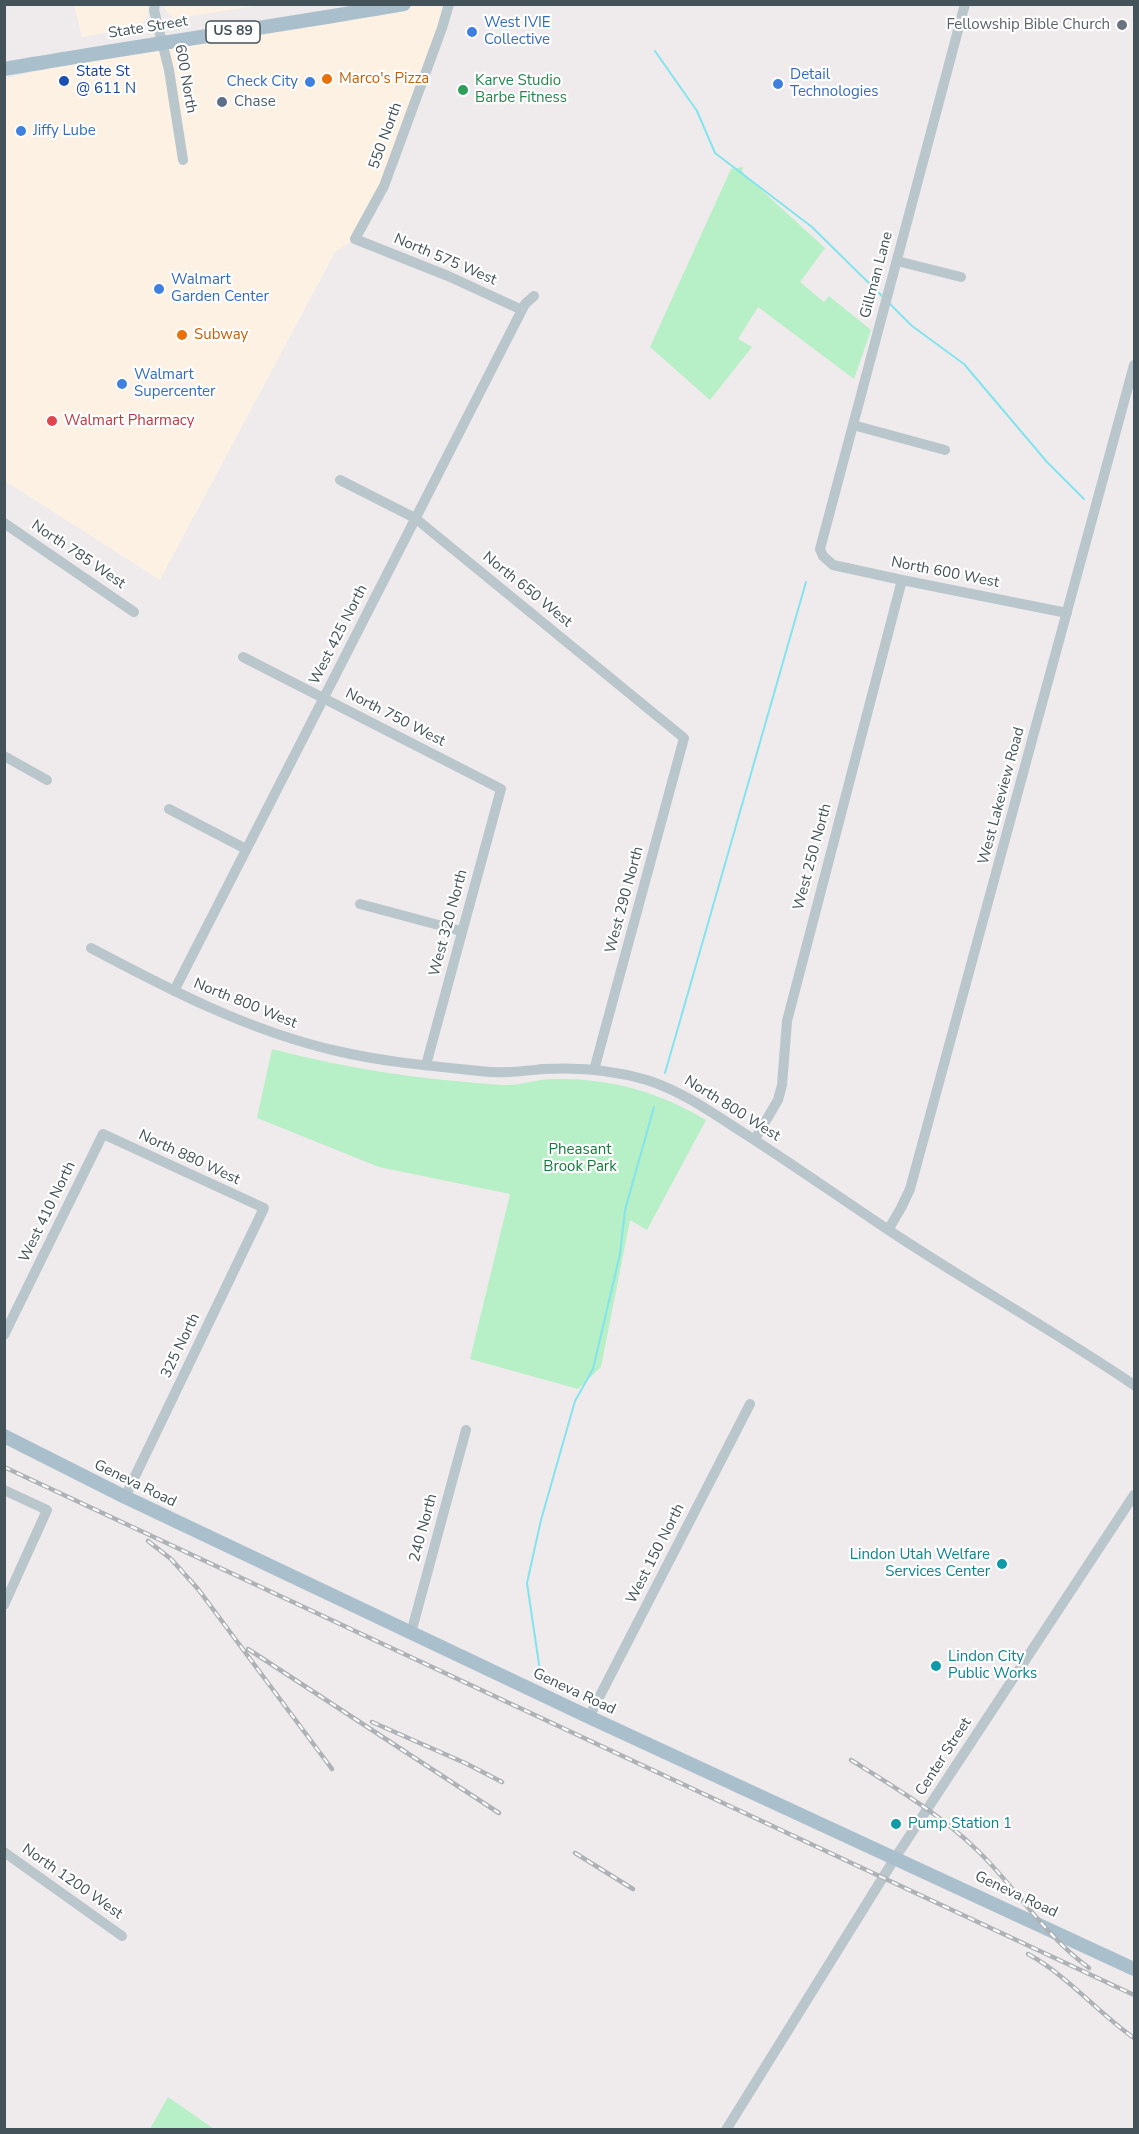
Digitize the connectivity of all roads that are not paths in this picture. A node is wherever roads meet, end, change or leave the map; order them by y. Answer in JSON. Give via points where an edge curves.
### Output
{"nodes":[{"id":1,"x":155,"y":4,"type":"edge"},
{"id":2,"x":404,"y":4,"type":"edge"},
{"id":3,"x":449,"y":4,"type":"edge"},
{"id":4,"x":964,"y":4,"type":"edge"},
{"id":5,"x":163,"y":42,"type":"junction"},
{"id":6,"x":4,"y":69,"type":"edge"},
{"id":7,"x":183,"y":160,"type":"dead end"},
{"id":8,"x":355,"y":239,"type":"joint"},
{"id":9,"x":897,"y":261,"type":"junction"},
{"id":10,"x":961,"y":277,"type":"dead end"},
{"id":11,"x":534,"y":296,"type":"dead end"},
{"id":12,"x":522,"y":310,"type":"junction"},
{"id":13,"x":1134,"y":365,"type":"edge"},
{"id":14,"x":853,"y":425,"type":"junction"},
{"id":15,"x":945,"y":450,"type":"dead end"},
{"id":16,"x":340,"y":480,"type":"dead end"},
{"id":17,"x":415,"y":518,"type":"junction"},
{"id":18,"x":4,"y":523,"type":"edge"},
{"id":19,"x":822,"y":554,"type":"joint"},
{"id":20,"x":902,"y":580,"type":"junction"},
{"id":21,"x":134,"y":612,"type":"dead end"},
{"id":22,"x":1067,"y":613,"type":"junction"},
{"id":23,"x":243,"y":657,"type":"dead end"},
{"id":24,"x":323,"y":698,"type":"junction"},
{"id":25,"x":684,"y":738,"type":"joint"},
{"id":26,"x":4,"y":756,"type":"edge"},
{"id":27,"x":47,"y":780,"type":"dead end"},
{"id":28,"x":501,"y":789,"type":"joint"},
{"id":29,"x":169,"y":809,"type":"dead end"},
{"id":30,"x":246,"y":849,"type":"junction"},
{"id":31,"x":360,"y":904,"type":"dead end"},
{"id":32,"x":462,"y":931,"type":"junction"},
{"id":33,"x":92,"y":948,"type":"dead end"},
{"id":34,"x":174,"y":991,"type":"junction"},
{"id":35,"x":426,"y":1065,"type":"junction"},
{"id":36,"x":594,"y":1070,"type":"junction"},
{"id":37,"x":103,"y":1134,"type":"joint"},
{"id":38,"x":755,"y":1139,"type":"junction"},
{"id":39,"x":264,"y":1208,"type":"joint"},
{"id":40,"x":888,"y":1230,"type":"junction"},
{"id":41,"x":4,"y":1335,"type":"edge"},
{"id":42,"x":1134,"y":1385,"type":"edge"},
{"id":43,"x":750,"y":1404,"type":"dead end"},
{"id":44,"x":466,"y":1430,"type":"dead end"},
{"id":45,"x":4,"y":1436,"type":"edge"},
{"id":46,"x":4,"y":1490,"type":"edge"},
{"id":47,"x":1134,"y":1495,"type":"edge"},
{"id":48,"x":125,"y":1497,"type":"junction"},
{"id":49,"x":4,"y":1605,"type":"edge"},
{"id":50,"x":411,"y":1633,"type":"junction"},
{"id":51,"x":589,"y":1717,"type":"junction"},
{"id":52,"x":4,"y":1852,"type":"edge"},
{"id":53,"x":895,"y":1858,"type":"junction"},
{"id":54,"x":122,"y":1936,"type":"dead end"},
{"id":55,"x":1134,"y":1969,"type":"edge"},
{"id":56,"x":726,"y":2130,"type":"edge"}],
"edges":[{"from":1,"to":5,"type":"street","name":"600 North"},
{"from":2,"to":5,"type":"main road","name":"State Street","number":"US 89"},
{"from":3,"to":8,"type":"street","name":"550 North","via":[[384,186]]},
{"from":4,"to":9,"type":"street","name":"Gillman Lane"},
{"from":5,"to":6,"type":"main road","name":"State Street","number":"US 89"},
{"from":5,"to":7,"type":"street","name":"600 North"},
{"from":8,"to":12,"type":"street","name":"North 575 West"},
{"from":9,"to":10,"type":"street"},
{"from":9,"to":14,"type":"street","name":"Gillman Lane"},
{"from":11,"to":12,"type":"street","name":"West 425 North"},
{"from":12,"to":17,"type":"street","name":"West 425 North"},
{"from":13,"to":22,"type":"street","name":"West Lakeview Road"},
{"from":14,"to":15,"type":"street"},
{"from":14,"to":19,"type":"street","name":"Gillman Lane","via":[[820,549]]},
{"from":16,"to":17,"type":"street","name":"North 650 West"},
{"from":17,"to":24,"type":"street","name":"West 425 North"},
{"from":17,"to":25,"type":"street","name":"North 650 West"},
{"from":18,"to":21,"type":"street","name":"North 785 West"},
{"from":19,"to":20,"type":"street","name":"North 600 West","via":[[833,565]]},
{"from":20,"to":22,"type":"street","name":"North 600 West"},
{"from":20,"to":38,"type":"street","name":"West 250 North","via":[[789,1010],[782,1085],[778,1100]]},
{"from":22,"to":40,"type":"street","name":"West Lakeview Road","via":[[910,1189]]},
{"from":23,"to":24,"type":"street","name":"North 750 West"},
{"from":24,"to":28,"type":"street","name":"North 750 West"},
{"from":24,"to":30,"type":"street","name":"West 425 North"},
{"from":25,"to":36,"type":"street","name":"West 290 North"},
{"from":26,"to":27,"type":"street"},
{"from":28,"to":32,"type":"street","name":"West 320 North"},
{"from":29,"to":30,"type":"street"},
{"from":30,"to":34,"type":"street","name":"West 425 North"},
{"from":31,"to":32,"type":"street"},
{"from":32,"to":35,"type":"street","name":"West 320 North"},
{"from":33,"to":34,"type":"street","name":"North 800 West"},
{"from":34,"to":35,"type":"street","name":"North 800 West","via":[[226,1016],[295,1040],[374,1059]]},
{"from":35,"to":36,"type":"street","name":"North 800 West","via":[[498,1073]]},
{"from":36,"to":38,"type":"street","name":"North 800 West","via":[[664,1086]]},
{"from":37,"to":39,"type":"street","name":"North 880 West"},
{"from":37,"to":41,"type":"street","name":"West 410 North"},
{"from":38,"to":40,"type":"street","name":"North 800 West"},
{"from":39,"to":48,"type":"street","name":"325 North"},
{"from":40,"to":42,"type":"street","name":"North 800 West"},
{"from":43,"to":51,"type":"street","name":"West 150 North"},
{"from":44,"to":50,"type":"street","name":"240 North"},
{"from":45,"to":48,"type":"main road","name":"Geneva Road"},
{"from":46,"to":49,"type":"street","via":[[48,1510]]},
{"from":47,"to":53,"type":"street","name":"Center Street"},
{"from":48,"to":50,"type":"main road","name":"Geneva Road"},
{"from":50,"to":51,"type":"main road","name":"Geneva Road"},
{"from":51,"to":53,"type":"main road","name":"Geneva Road"},
{"from":52,"to":54,"type":"street","name":"North 1200 West"},
{"from":53,"to":55,"type":"main road","name":"Geneva Road"},
{"from":53,"to":56,"type":"street","name":"Center Street"}]}
